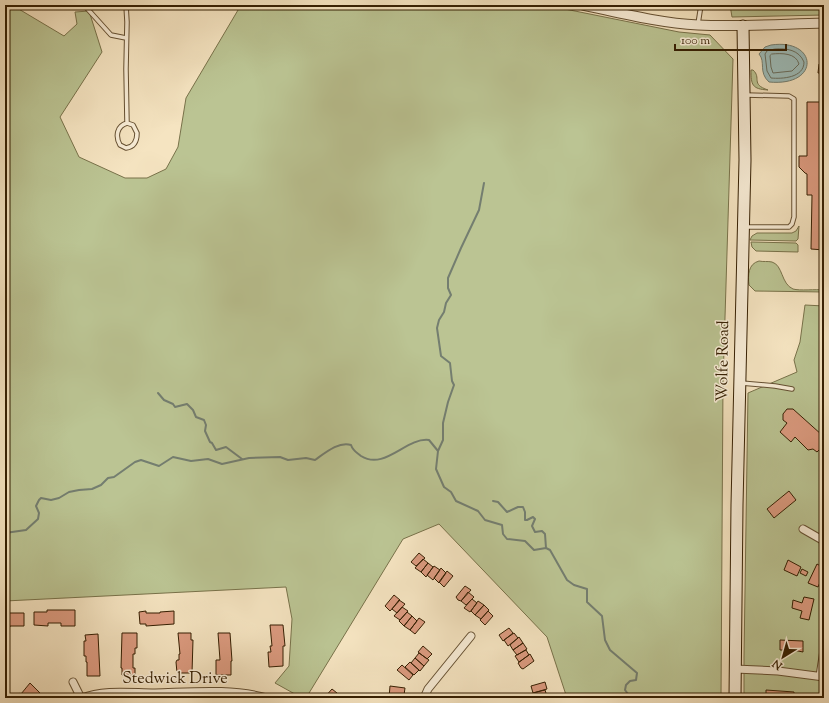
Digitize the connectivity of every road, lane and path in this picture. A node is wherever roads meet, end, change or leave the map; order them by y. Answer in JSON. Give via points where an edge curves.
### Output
{"nodes":[{"id":1,"x":84,"y":5,"type":"edge"},
{"id":2,"x":126,"y":5,"type":"edge"},
{"id":3,"x":583,"y":5,"type":"edge"},
{"id":4,"x":701,"y":5,"type":"edge"},
{"id":5,"x":824,"y":23,"type":"edge"},
{"id":6,"x":697,"y":25,"type":"junction"},
{"id":7,"x":743,"y":26,"type":"junction"},
{"id":8,"x":126,"y":38,"type":"junction"},
{"id":9,"x":744,"y":95,"type":"junction"},
{"id":10,"x":127,"y":123,"type":"junction"},
{"id":11,"x":743,"y":226,"type":"junction"},
{"id":12,"x":739,"y":383,"type":"junction"},
{"id":13,"x":792,"y":389,"type":"dead end"},
{"id":14,"x":803,"y":529,"type":"dead end"},
{"id":15,"x":824,"y":541,"type":"edge"},
{"id":16,"x":471,"y":636,"type":"dead end"},
{"id":17,"x":824,"y":650,"type":"edge"},
{"id":18,"x":735,"y":669,"type":"junction"},
{"id":19,"x":822,"y":676,"type":"edge"},
{"id":20,"x":73,"y":682,"type":"dead end"},
{"id":21,"x":81,"y":698,"type":"edge"},
{"id":22,"x":267,"y":698,"type":"edge"},
{"id":23,"x":424,"y":698,"type":"edge"},
{"id":24,"x":735,"y":698,"type":"edge"}],
"edges":[{"from":1,"to":8,"type":"lane","via":[[111,35]]},
{"from":2,"to":8,"type":"lane"},
{"from":3,"to":6,"type":"street","via":[[642,18]]},
{"from":4,"to":6,"type":"lane"},
{"from":5,"to":7,"type":"street"},
{"from":6,"to":7,"type":"street"},
{"from":7,"to":9,"type":"main road","name":"Wolfe Road"},
{"from":8,"to":10,"type":"lane"},
{"from":9,"to":11,"type":"main road","name":"Wolfe Road"},
{"from":9,"to":11,"type":"lane","via":[[789,96],[794,98],[795,103],[792,224],[786,227]]},
{"from":10,"to":10,"type":"lane","via":[[119,128],[117,135],[120,145],[126,148],[134,143],[138,133],[133,125]]},
{"from":11,"to":12,"type":"main road","name":"Wolfe Road"},
{"from":12,"to":13,"type":"lane"},
{"from":12,"to":18,"type":"main road","name":"Wolfe Road"},
{"from":14,"to":15,"type":"street"},
{"from":16,"to":23,"type":"street","via":[[428,689]]},
{"from":17,"to":19,"type":"street"},
{"from":18,"to":19,"type":"street"},
{"from":18,"to":24,"type":"main road","name":"Wolfe Road"},
{"from":20,"to":21,"type":"street"},
{"from":21,"to":22,"type":"street","name":"Stedwick Drive","via":[[116,693],[203,692]]}]}
